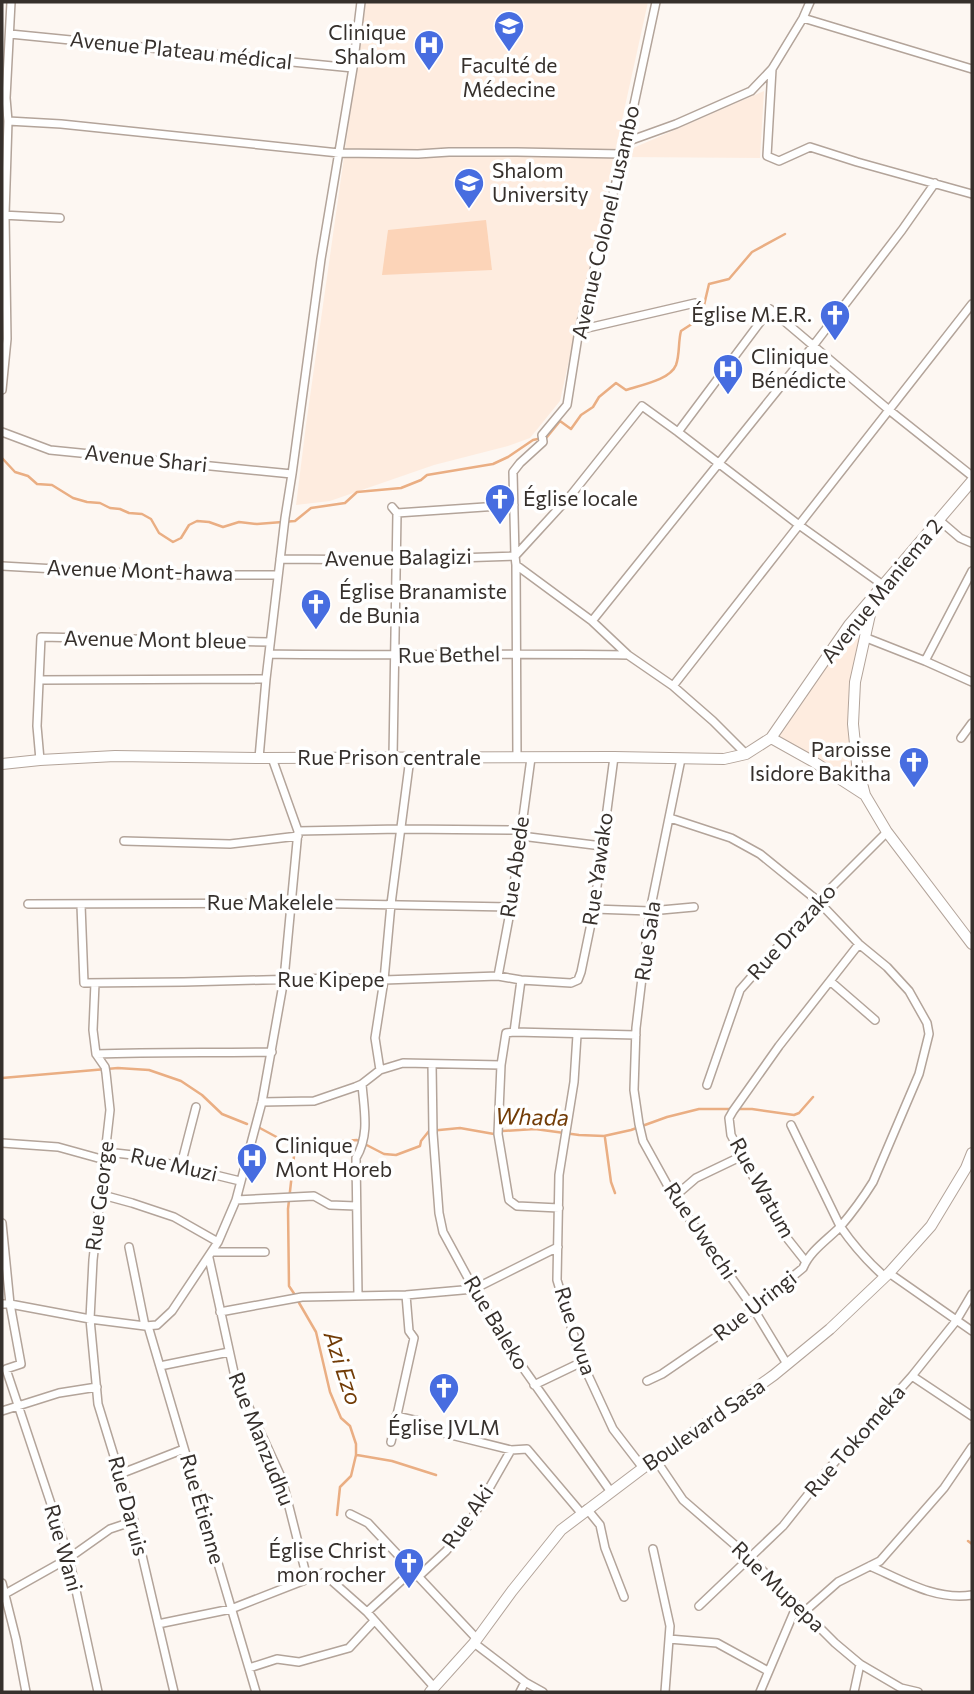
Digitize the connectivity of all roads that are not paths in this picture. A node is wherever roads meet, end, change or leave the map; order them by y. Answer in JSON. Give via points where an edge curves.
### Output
{"nodes":[{"id":1,"x":11,"y":2,"type":"edge"},
{"id":2,"x":360,"y":2,"type":"edge"},
{"id":3,"x":656,"y":2,"type":"edge"},
{"id":4,"x":810,"y":2,"type":"edge"},
{"id":5,"x":803,"y":18,"type":"junction"},
{"id":6,"x":7,"y":37,"type":"edge"},
{"id":7,"x":353,"y":68,"type":"junction"},
{"id":8,"x":772,"y":69,"type":"junction"},
{"id":9,"x":972,"y":69,"type":"edge"},
{"id":10,"x":8,"y":121,"type":"junction"},
{"id":11,"x":626,"y":142,"type":"junction"},
{"id":12,"x":339,"y":153,"type":"junction"},
{"id":13,"x":622,"y":154,"type":"junction"},
{"id":14,"x":934,"y":183,"type":"junction"},
{"id":15,"x":972,"y":194,"type":"edge"},
{"id":16,"x":3,"y":215,"type":"edge"},
{"id":17,"x":60,"y":218,"type":"dead end"},
{"id":18,"x":4,"y":293,"type":"edge"},
{"id":19,"x":695,"y":303,"type":"dead end"},
{"id":20,"x":972,"y":304,"type":"edge"},
{"id":21,"x":579,"y":330,"type":"junction"},
{"id":22,"x":813,"y":346,"type":"junction"},
{"id":23,"x":2,"y":390,"type":"edge"},
{"id":24,"x":889,"y":410,"type":"junction"},
{"id":25,"x":2,"y":432,"type":"edge"},
{"id":26,"x":678,"y":432,"type":"junction"},
{"id":27,"x":719,"y":463,"type":"junction"},
{"id":28,"x":292,"y":474,"type":"junction"},
{"id":29,"x":972,"y":478,"type":"edge"},
{"id":30,"x":514,"y":505,"type":"junction"},
{"id":31,"x":939,"y":520,"type":"junction"},
{"id":32,"x":799,"y":525,"type":"junction"},
{"id":33,"x":972,"y":543,"type":"edge"},
{"id":34,"x":515,"y":556,"type":"junction"},
{"id":35,"x":280,"y":559,"type":"junction"},
{"id":36,"x":396,"y":560,"type":"junction"},
{"id":37,"x":516,"y":565,"type":"junction"},
{"id":38,"x":2,"y":566,"type":"edge"},
{"id":39,"x":972,"y":571,"type":"edge"},
{"id":40,"x":278,"y":575,"type":"junction"},
{"id":41,"x":883,"y":585,"type":"junction"},
{"id":42,"x":874,"y":597,"type":"junction"},
{"id":43,"x":592,"y":621,"type":"junction"},
{"id":44,"x":864,"y":637,"type":"junction"},
{"id":45,"x":270,"y":642,"type":"junction"},
{"id":46,"x":518,"y":653,"type":"junction"},
{"id":47,"x":269,"y":654,"type":"junction"},
{"id":48,"x":628,"y":655,"type":"junction"},
{"id":49,"x":396,"y":656,"type":"junction"},
{"id":50,"x":925,"y":661,"type":"junction"},
{"id":51,"x":266,"y":678,"type":"junction"},
{"id":52,"x":39,"y":680,"type":"junction"},
{"id":53,"x":972,"y":682,"type":"edge"},
{"id":54,"x":673,"y":686,"type":"junction"},
{"id":55,"x":972,"y":723,"type":"edge"},
{"id":56,"x":771,"y":738,"type":"junction"},
{"id":57,"x":961,"y":738,"type":"dead end"},
{"id":58,"x":746,"y":754,"type":"junction"},
{"id":59,"x":393,"y":757,"type":"junction"},
{"id":60,"x":614,"y":757,"type":"junction"},
{"id":61,"x":259,"y":758,"type":"junction"},
{"id":62,"x":272,"y":758,"type":"junction"},
{"id":63,"x":410,"y":758,"type":"junction"},
{"id":64,"x":517,"y":758,"type":"junction"},
{"id":65,"x":531,"y":758,"type":"junction"},
{"id":66,"x":40,"y":760,"type":"junction"},
{"id":67,"x":681,"y":760,"type":"junction"},
{"id":68,"x":2,"y":764,"type":"edge"},
{"id":69,"x":865,"y":795,"type":"junction"},
{"id":70,"x":670,"y":818,"type":"junction"},
{"id":71,"x":400,"y":829,"type":"junction"},
{"id":72,"x":887,"y":832,"type":"junction"},
{"id":73,"x":298,"y":833,"type":"junction"},
{"id":74,"x":521,"y":833,"type":"junction"},
{"id":75,"x":124,"y":841,"type":"dead end"},
{"id":76,"x":602,"y":846,"type":"junction"},
{"id":77,"x":818,"y":901,"type":"junction"},
{"id":78,"x":292,"y":903,"type":"junction"},
{"id":79,"x":29,"y":904,"type":"dead end"},
{"id":80,"x":391,"y":904,"type":"junction"},
{"id":81,"x":81,"y":905,"type":"junction"},
{"id":82,"x":511,"y":907,"type":"junction"},
{"id":83,"x":694,"y":907,"type":"dead end"},
{"id":84,"x":594,"y":909,"type":"junction"},
{"id":85,"x":650,"y":911,"type":"junction"},
{"id":86,"x":859,"y":944,"type":"junction"},
{"id":87,"x":972,"y":944,"type":"edge"},
{"id":88,"x":499,"y":976,"type":"junction"},
{"id":89,"x":284,"y":979,"type":"junction"},
{"id":90,"x":384,"y":980,"type":"junction"},
{"id":91,"x":521,"y":980,"type":"junction"},
{"id":92,"x":578,"y":980,"type":"joint"},
{"id":93,"x":830,"y":981,"type":"junction"},
{"id":94,"x":95,"y":983,"type":"junction"},
{"id":95,"x":875,"y":1020,"type":"dead end"},
{"id":96,"x":514,"y":1032,"type":"junction"},
{"id":97,"x":577,"y":1035,"type":"junction"},
{"id":98,"x":636,"y":1035,"type":"junction"},
{"id":99,"x":272,"y":1052,"type":"junction"},
{"id":100,"x":96,"y":1054,"type":"junction"},
{"id":101,"x":432,"y":1064,"type":"junction"},
{"id":102,"x":501,"y":1065,"type":"junction"},
{"id":103,"x":380,"y":1070,"type":"junction"},
{"id":104,"x":362,"y":1084,"type":"junction"},
{"id":105,"x":707,"y":1085,"type":"dead end"},
{"id":106,"x":262,"y":1102,"type":"junction"},
{"id":107,"x":196,"y":1107,"type":"dead end"},
{"id":108,"x":791,"y":1125,"type":"dead end"},
{"id":109,"x":640,"y":1127,"type":"joint"},
{"id":110,"x":2,"y":1143,"type":"edge"},
{"id":111,"x":972,"y":1153,"type":"edge"},
{"id":112,"x":106,"y":1156,"type":"junction"},
{"id":113,"x":742,"y":1156,"type":"junction"},
{"id":114,"x":181,"y":1165,"type":"junction"},
{"id":115,"x":240,"y":1181,"type":"junction"},
{"id":116,"x":99,"y":1194,"type":"junction"},
{"id":117,"x":674,"y":1197,"type":"junction"},
{"id":118,"x":236,"y":1200,"type":"junction"},
{"id":119,"x":356,"y":1206,"type":"junction"},
{"id":120,"x":559,"y":1208,"type":"junction"},
{"id":121,"x":2,"y":1223,"type":"edge"},
{"id":122,"x":840,"y":1226,"type":"junction"},
{"id":123,"x":218,"y":1242,"type":"junction"},
{"id":124,"x":128,"y":1247,"type":"dead end"},
{"id":125,"x":558,"y":1247,"type":"junction"},
{"id":126,"x":265,"y":1252,"type":"dead end"},
{"id":127,"x":211,"y":1255,"type":"junction"},
{"id":128,"x":806,"y":1262,"type":"junction"},
{"id":129,"x":887,"y":1275,"type":"junction"},
{"id":130,"x":474,"y":1289,"type":"junction"},
{"id":131,"x":972,"y":1294,"type":"edge"},
{"id":132,"x":407,"y":1295,"type":"junction"},
{"id":133,"x":358,"y":1296,"type":"junction"},
{"id":134,"x":6,"y":1304,"type":"edge"},
{"id":135,"x":753,"y":1308,"type":"junction"},
{"id":136,"x":220,"y":1312,"type":"junction"},
{"id":137,"x":90,"y":1319,"type":"junction"},
{"id":138,"x":956,"y":1321,"type":"junction"},
{"id":139,"x":147,"y":1326,"type":"junction"},
{"id":140,"x":972,"y":1331,"type":"edge"},
{"id":141,"x":229,"y":1352,"type":"junction"},
{"id":142,"x":582,"y":1362,"type":"junction"},
{"id":143,"x":787,"y":1364,"type":"junction"},
{"id":144,"x":160,"y":1366,"type":"junction"},
{"id":145,"x":912,"y":1376,"type":"junction"},
{"id":146,"x":647,"y":1381,"type":"dead end"},
{"id":147,"x":534,"y":1385,"type":"junction"},
{"id":148,"x":97,"y":1387,"type":"junction"},
{"id":149,"x":17,"y":1406,"type":"junction"},
{"id":150,"x":2,"y":1411,"type":"edge"},
{"id":151,"x":396,"y":1416,"type":"junction"},
{"id":152,"x":972,"y":1416,"type":"edge"},
{"id":153,"x":391,"y":1442,"type":"dead end"},
{"id":154,"x":972,"y":1447,"type":"edge"},
{"id":155,"x":184,"y":1449,"type":"junction"},
{"id":156,"x":511,"y":1450,"type":"junction"},
{"id":157,"x":656,"y":1460,"type":"junction"},
{"id":158,"x":643,"y":1468,"type":"junction"},
{"id":159,"x":120,"y":1474,"type":"junction"},
{"id":160,"x":611,"y":1492,"type":"junction"},
{"id":161,"x":585,"y":1512,"type":"junction"},
{"id":162,"x":350,"y":1514,"type":"dead end"},
{"id":163,"x":134,"y":1521,"type":"junction"},
{"id":164,"x":653,"y":1549,"type":"dead end"},
{"id":165,"x":69,"y":1558,"type":"junction"},
{"id":166,"x":750,"y":1558,"type":"junction"},
{"id":167,"x":870,"y":1566,"type":"junction"},
{"id":168,"x":415,"y":1574,"type":"junction"},
{"id":169,"x":307,"y":1578,"type":"junction"},
{"id":170,"x":3,"y":1587,"type":"edge"},
{"id":171,"x":972,"y":1595,"type":"edge"},
{"id":172,"x":624,"y":1597,"type":"dead end"},
{"id":173,"x":797,"y":1605,"type":"junction"},
{"id":174,"x":699,"y":1606,"type":"dead end"},
{"id":175,"x":231,"y":1609,"type":"junction"},
{"id":176,"x":367,"y":1612,"type":"junction"},
{"id":177,"x":804,"y":1612,"type":"junction"},
{"id":178,"x":374,"y":1621,"type":"junction"},
{"id":179,"x":158,"y":1624,"type":"junction"},
{"id":180,"x":669,"y":1639,"type":"junction"},
{"id":181,"x":476,"y":1641,"type":"junction"},
{"id":182,"x":860,"y":1664,"type":"junction"},
{"id":183,"x":249,"y":1668,"type":"junction"},
{"id":184,"x":768,"y":1671,"type":"junction"},
{"id":185,"x":525,"y":1682,"type":"junction"},
{"id":186,"x":432,"y":1690,"type":"edge"},
{"id":187,"x":26,"y":1692,"type":"edge"},
{"id":188,"x":98,"y":1692,"type":"edge"},
{"id":189,"x":174,"y":1692,"type":"edge"},
{"id":190,"x":256,"y":1692,"type":"edge"},
{"id":191,"x":520,"y":1692,"type":"edge"},
{"id":192,"x":543,"y":1692,"type":"edge"},
{"id":193,"x":664,"y":1692,"type":"edge"},
{"id":194,"x":760,"y":1692,"type":"edge"},
{"id":195,"x":854,"y":1692,"type":"edge"},
{"id":196,"x":918,"y":1692,"type":"edge"}],
"edges":[{"from":1,"to":6,"type":"street"},
{"from":2,"to":7,"type":"street"},
{"from":3,"to":11,"type":"street","name":"Avenue Colonel Lusambo"},
{"from":4,"to":5,"type":"street"},
{"from":5,"to":8,"type":"street"},
{"from":5,"to":9,"type":"street"},
{"from":6,"to":7,"type":"street","name":"Avenue Plateau médical"},
{"from":6,"to":10,"type":"street"},
{"from":7,"to":12,"type":"street"},
{"from":8,"to":11,"type":"street","via":[[751,91]]},
{"from":8,"to":14,"type":"street","via":[[767,156],[779,161],[807,148]]},
{"from":10,"to":12,"type":"street"},
{"from":10,"to":16,"type":"street"},
{"from":11,"to":13,"type":"street","name":"Avenue Colonel Lusambo"},
{"from":12,"to":13,"type":"street"},
{"from":12,"to":28,"type":"street"},
{"from":13,"to":21,"type":"street","name":"Avenue Colonel Lusambo"},
{"from":14,"to":15,"type":"street"},
{"from":14,"to":22,"type":"street"},
{"from":16,"to":17,"type":"street"},
{"from":16,"to":18,"type":"street"},
{"from":18,"to":23,"type":"street","via":[[7,339]]},
{"from":19,"to":21,"type":"street"},
{"from":20,"to":24,"type":"street"},
{"from":21,"to":30,"type":"street","name":"Avenue Colonel Lusambo","via":[[567,405],[513,472]]},
{"from":22,"to":24,"type":"street","name":"Avenue Maniema 2"},
{"from":22,"to":26,"type":"street","name":"Avenue Maniema 2","via":[[770,309]]},
{"from":22,"to":27,"type":"street"},
{"from":24,"to":29,"type":"street","name":"Avenue Maniema 2"},
{"from":24,"to":32,"type":"street"},
{"from":25,"to":28,"type":"street","name":"Avenue Shari","via":[[50,450]]},
{"from":26,"to":27,"type":"street"},
{"from":26,"to":34,"type":"street","via":[[642,406]]},
{"from":27,"to":32,"type":"street"},
{"from":27,"to":43,"type":"street"},
{"from":28,"to":35,"type":"street"},
{"from":29,"to":31,"type":"street","name":"Avenue Maniema 2"},
{"from":30,"to":34,"type":"street","name":"Avenue Colonel Lusambo"},
{"from":30,"to":36,"type":"street","via":[[394,510]]},
{"from":31,"to":33,"type":"street"},
{"from":31,"to":41,"type":"street","name":"Avenue Maniema 2"},
{"from":32,"to":41,"type":"street"},
{"from":32,"to":54,"type":"street"},
{"from":34,"to":36,"type":"street","name":"Avenue Balagizi"},
{"from":34,"to":37,"type":"street","name":"Avenue Colonel Lusambo"},
{"from":35,"to":36,"type":"street","name":"Avenue Balagizi"},
{"from":35,"to":40,"type":"street"},
{"from":36,"to":49,"type":"street"},
{"from":37,"to":43,"type":"street"},
{"from":37,"to":46,"type":"street","name":"Avenue Colonel Lusambo"},
{"from":38,"to":40,"type":"street","name":"Avenue Mont-hawa","via":[[163,575]]},
{"from":39,"to":50,"type":"street"},
{"from":40,"to":45,"type":"street"},
{"from":41,"to":42,"type":"street","name":"Avenue Maniema 2"},
{"from":42,"to":44,"type":"street"},
{"from":42,"to":56,"type":"street","name":"Avenue Maniema 2","via":[[849,625]]},
{"from":43,"to":48,"type":"street"},
{"from":44,"to":50,"type":"street"},
{"from":44,"to":69,"type":"street","via":[[853,724]]},
{"from":45,"to":47,"type":"street"},
{"from":45,"to":52,"type":"street","name":"Avenue Mont bleue","via":[[41,638]]},
{"from":46,"to":48,"type":"street","name":"Rue Bethel"},
{"from":46,"to":49,"type":"street","name":"Rue Bethel"},
{"from":46,"to":64,"type":"street","name":"Avenue Colonel Lusambo"},
{"from":47,"to":49,"type":"street","name":"Rue Bethel"},
{"from":47,"to":51,"type":"street"},
{"from":48,"to":54,"type":"street"},
{"from":49,"to":59,"type":"street"},
{"from":50,"to":53,"type":"street"},
{"from":51,"to":52,"type":"street"},
{"from":51,"to":61,"type":"street"},
{"from":52,"to":66,"type":"street"},
{"from":54,"to":58,"type":"street"},
{"from":55,"to":57,"type":"street"},
{"from":56,"to":58,"type":"street","name":"Rue Prison centrale"},
{"from":56,"to":69,"type":"street"},
{"from":58,"to":67,"type":"street","name":"Rue Prison centrale"},
{"from":59,"to":62,"type":"street","name":"Rue Prison centrale"},
{"from":59,"to":63,"type":"street","name":"Rue Prison centrale"},
{"from":60,"to":65,"type":"street","name":"Rue Prison centrale"},
{"from":60,"to":67,"type":"street","name":"Rue Prison centrale"},
{"from":60,"to":76,"type":"street","name":"Rue Yawako"},
{"from":61,"to":62,"type":"street","name":"Rue Prison centrale"},
{"from":61,"to":66,"type":"street","name":"Rue Prison centrale"},
{"from":62,"to":73,"type":"street"},
{"from":63,"to":64,"type":"street","name":"Rue Prison centrale"},
{"from":63,"to":71,"type":"street"},
{"from":64,"to":65,"type":"street","name":"Rue Prison centrale"},
{"from":65,"to":74,"type":"street","name":"Rue Abede"},
{"from":66,"to":68,"type":"street","name":"Rue Prison centrale"},
{"from":67,"to":70,"type":"street","name":"Rue Sala"},
{"from":69,"to":72,"type":"street"},
{"from":70,"to":77,"type":"street","name":"Rue Uringi","via":[[760,853]]},
{"from":70,"to":85,"type":"street","name":"Rue Sala"},
{"from":71,"to":73,"type":"street"},
{"from":71,"to":74,"type":"street"},
{"from":71,"to":80,"type":"street"},
{"from":72,"to":77,"type":"street","name":"Rue Drazako"},
{"from":72,"to":87,"type":"street"},
{"from":73,"to":75,"type":"street","via":[[230,844]]},
{"from":73,"to":78,"type":"street"},
{"from":74,"to":76,"type":"street"},
{"from":74,"to":82,"type":"street","name":"Rue Abede"},
{"from":76,"to":84,"type":"street","name":"Rue Yawako"},
{"from":77,"to":86,"type":"street","name":"Rue Uringi"},
{"from":77,"to":105,"type":"street","name":"Rue Drazako","via":[[740,990]]},
{"from":78,"to":80,"type":"street","name":"Rue Makelele"},
{"from":78,"to":81,"type":"street","name":"Rue Makelele"},
{"from":78,"to":89,"type":"street"},
{"from":79,"to":81,"type":"street","name":"Rue Makelele"},
{"from":80,"to":82,"type":"street","name":"Rue Makelele"},
{"from":80,"to":90,"type":"street"},
{"from":81,"to":94,"type":"street","name":"Rue Kipepe","via":[[84,983]]},
{"from":82,"to":88,"type":"street","name":"Rue Abede"},
{"from":83,"to":85,"type":"street"},
{"from":84,"to":85,"type":"street"},
{"from":84,"to":92,"type":"street","name":"Rue Yawako"},
{"from":85,"to":98,"type":"street","name":"Rue Sala"},
{"from":86,"to":93,"type":"street"},
{"from":86,"to":122,"type":"street","name":"Rue Uringi","via":[[909,991],[929,1034],[919,1074],[873,1182]]},
{"from":88,"to":90,"type":"street","name":"Rue Kipepe"},
{"from":88,"to":91,"type":"street","name":"Rue Kipepe"},
{"from":89,"to":90,"type":"street","name":"Rue Kipepe"},
{"from":89,"to":94,"type":"street","name":"Rue Kipepe"},
{"from":89,"to":99,"type":"street"},
{"from":90,"to":103,"type":"street","via":[[375,1038]]},
{"from":91,"to":92,"type":"street","name":"Rue Kipepe"},
{"from":91,"to":96,"type":"street"},
{"from":93,"to":95,"type":"street"},
{"from":93,"to":113,"type":"street","name":"Rue Watum","via":[[729,1118],[731,1135]]},
{"from":94,"to":100,"type":"street"},
{"from":96,"to":97,"type":"street"},
{"from":96,"to":102,"type":"street","via":[[506,1033]]},
{"from":97,"to":98,"type":"street"},
{"from":97,"to":120,"type":"street","name":"Rue Ovua"},
{"from":98,"to":109,"type":"street","name":"Rue Sala","via":[[634,1090]]},
{"from":99,"to":100,"type":"street"},
{"from":99,"to":106,"type":"street"},
{"from":100,"to":112,"type":"street","name":"Rue George","via":[[106,1070],[110,1110]]},
{"from":101,"to":102,"type":"street"},
{"from":101,"to":103,"type":"street","via":[[403,1063]]},
{"from":101,"to":130,"type":"street","name":"Rue Baleko","via":[[439,1213],[443,1232]]},
{"from":102,"to":120,"type":"street","via":[[498,1132],[509,1200],[517,1206]]},
{"from":103,"to":104,"type":"street"},
{"from":104,"to":106,"type":"street","via":[[314,1101]]},
{"from":104,"to":119,"type":"street","via":[[365,1131],[356,1158]]},
{"from":106,"to":115,"type":"street"},
{"from":107,"to":114,"type":"street"},
{"from":108,"to":122,"type":"street"},
{"from":109,"to":117,"type":"street","name":"Rue Uwechi"},
{"from":110,"to":112,"type":"street","name":"Rue Muzi"},
{"from":111,"to":129,"type":"street","name":"Boulevard Sasa","via":[[931,1226]]},
{"from":112,"to":114,"type":"street","name":"Rue Muzi","via":[[134,1155]]},
{"from":112,"to":116,"type":"street","name":"Rue George"},
{"from":113,"to":117,"type":"street","via":[[696,1178]]},
{"from":113,"to":128,"type":"street","name":"Rue Watum","via":[[783,1233]]},
{"from":114,"to":115,"type":"street","name":"Rue Muzi"},
{"from":115,"to":118,"type":"street"},
{"from":116,"to":123,"type":"street","via":[[174,1217]]},
{"from":116,"to":137,"type":"street","name":"Rue George"},
{"from":117,"to":135,"type":"street","name":"Rue Uwechi"},
{"from":118,"to":119,"type":"street","via":[[314,1196],[330,1205]]},
{"from":118,"to":123,"type":"street"},
{"from":119,"to":133,"type":"street"},
{"from":120,"to":125,"type":"street","name":"Rue Ovua"},
{"from":121,"to":134,"type":"street"},
{"from":122,"to":128,"type":"street","name":"Rue Uringi"},
{"from":122,"to":129,"type":"street","via":[[873,1266]]},
{"from":123,"to":127,"type":"street"},
{"from":124,"to":139,"type":"street","name":"Rue Étienne"},
{"from":125,"to":130,"type":"street"},
{"from":125,"to":142,"type":"street","name":"Rue Ovua","via":[[557,1280]]},
{"from":126,"to":127,"type":"street"},
{"from":127,"to":136,"type":"street","name":"Rue Manzudhu"},
{"from":127,"to":139,"type":"street","via":[[172,1311],[157,1325]]},
{"from":128,"to":135,"type":"street","name":"Rue Uringi"},
{"from":129,"to":138,"type":"street"},
{"from":129,"to":143,"type":"street","name":"Boulevard Sasa"},
{"from":130,"to":132,"type":"street"},
{"from":130,"to":147,"type":"street","name":"Rue Baleko"},
{"from":131,"to":138,"type":"street","name":"Rue Tokomeka"},
{"from":132,"to":133,"type":"street"},
{"from":132,"to":151,"type":"street","via":[[409,1331],[414,1338]]},
{"from":133,"to":136,"type":"street","via":[[302,1297]]},
{"from":134,"to":137,"type":"street"},
{"from":134,"to":149,"type":"street","name":"Rue Wani","via":[[21,1364],[6,1369]]},
{"from":135,"to":143,"type":"street","name":"Rue Uwechi"},
{"from":135,"to":146,"type":"street","name":"Rue Uringi"},
{"from":136,"to":141,"type":"street","name":"Rue Manzudhu"},
{"from":137,"to":139,"type":"street"},
{"from":137,"to":148,"type":"street","name":"Rue Daruis"},
{"from":138,"to":140,"type":"street"},
{"from":138,"to":145,"type":"street","name":"Rue Tokomeka"},
{"from":139,"to":144,"type":"street","name":"Rue Étienne"},
{"from":141,"to":144,"type":"street"},
{"from":141,"to":169,"type":"street","name":"Rue Manzudhu","via":[[235,1377],[282,1479]]},
{"from":142,"to":147,"type":"street"},
{"from":142,"to":158,"type":"street","name":"Rue Ovua","via":[[613,1429]]},
{"from":143,"to":157,"type":"street","name":"Boulevard Sasa"},
{"from":144,"to":155,"type":"street","name":"Rue Étienne"},
{"from":145,"to":152,"type":"street"},
{"from":145,"to":166,"type":"street","name":"Rue Tokomeka"},
{"from":147,"to":160,"type":"street","name":"Rue Baleko"},
{"from":148,"to":149,"type":"street"},
{"from":148,"to":159,"type":"street","name":"Rue Daruis"},
{"from":149,"to":150,"type":"street"},
{"from":149,"to":165,"type":"street","name":"Rue Wani"},
{"from":151,"to":153,"type":"street"},
{"from":151,"to":156,"type":"street","via":[[418,1421],[431,1430]]},
{"from":154,"to":167,"type":"street","via":[[944,1488],[880,1561]]},
{"from":155,"to":159,"type":"street"},
{"from":155,"to":175,"type":"street","name":"Rue Étienne"},
{"from":156,"to":161,"type":"street","via":[[527,1449]]},
{"from":156,"to":168,"type":"street","name":"Rue Aki","via":[[467,1527],[446,1551]]},
{"from":157,"to":158,"type":"street","name":"Boulevard Sasa"},
{"from":157,"to":166,"type":"street","name":"Rue Mupepa","via":[[683,1500]]},
{"from":158,"to":160,"type":"street","name":"Boulevard Sasa"},
{"from":159,"to":163,"type":"street","name":"Rue Daruis"},
{"from":160,"to":161,"type":"street","name":"Boulevard Sasa"},
{"from":161,"to":172,"type":"street","via":[[600,1525]]},
{"from":161,"to":181,"type":"street","name":"Boulevard Sasa","via":[[561,1530]]},
{"from":162,"to":168,"type":"street","via":[[368,1523]]},
{"from":163,"to":165,"type":"street","via":[[110,1529]]},
{"from":163,"to":179,"type":"street","name":"Rue Daruis"},
{"from":164,"to":180,"type":"street"},
{"from":165,"to":170,"type":"street"},
{"from":165,"to":188,"type":"street","name":"Rue Wani"},
{"from":166,"to":173,"type":"street","name":"Rue Mupepa"},
{"from":166,"to":174,"type":"street","name":"Rue Tokomeka"},
{"from":167,"to":171,"type":"street","via":[[934,1594]]},
{"from":167,"to":177,"type":"street","via":[[838,1582]]},
{"from":168,"to":176,"type":"street","name":"Rue Aki"},
{"from":168,"to":181,"type":"street"},
{"from":169,"to":175,"type":"street"},
{"from":169,"to":176,"type":"street","via":[[323,1573]]},
{"from":170,"to":187,"type":"street"},
{"from":173,"to":177,"type":"street","name":"Rue Mupepa"},
{"from":173,"to":184,"type":"street"},
{"from":175,"to":179,"type":"street"},
{"from":175,"to":183,"type":"street","name":"Rue Étienne"},
{"from":176,"to":178,"type":"street"},
{"from":177,"to":182,"type":"street","name":"Rue Mupepa"},
{"from":178,"to":183,"type":"street","via":[[349,1648],[299,1662],[277,1660]]},
{"from":178,"to":186,"type":"street"},
{"from":179,"to":189,"type":"street","name":"Rue Daruis"},
{"from":180,"to":184,"type":"street","via":[[718,1643]]},
{"from":180,"to":193,"type":"street"},
{"from":181,"to":185,"type":"street"},
{"from":181,"to":186,"type":"street","name":"Boulevard Sasa"},
{"from":182,"to":195,"type":"street"},
{"from":182,"to":196,"type":"street","name":"Rue Mupepa","via":[[901,1688]]},
{"from":183,"to":190,"type":"street","name":"Rue Étienne"},
{"from":184,"to":194,"type":"street"},
{"from":185,"to":191,"type":"street"},
{"from":185,"to":192,"type":"street"}]}
